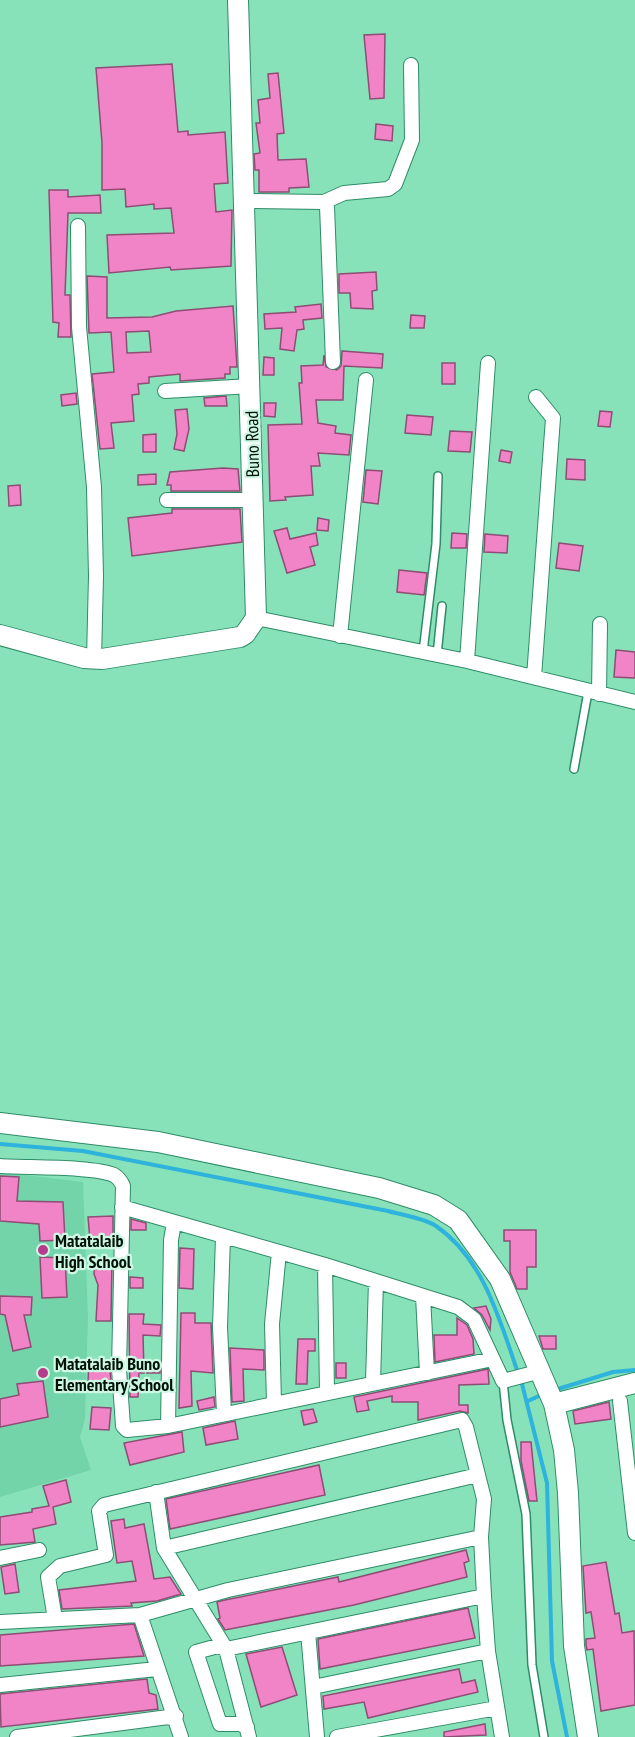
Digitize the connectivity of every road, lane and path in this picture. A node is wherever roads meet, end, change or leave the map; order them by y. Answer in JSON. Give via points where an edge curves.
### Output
{"nodes":[{"id":1,"x":238,"y":0,"type":"edge"},
{"id":2,"x":411,"y":65,"type":"dead end"},
{"id":3,"x":246,"y":201,"type":"junction"},
{"id":4,"x":324,"y":202,"type":"junction"},
{"id":5,"x":78,"y":226,"type":"dead end"},
{"id":6,"x":333,"y":362,"type":"dead end"},
{"id":7,"x":488,"y":363,"type":"dead end"},
{"id":8,"x":366,"y":380,"type":"dead end"},
{"id":9,"x":251,"y":386,"type":"junction"},
{"id":10,"x":165,"y":391,"type":"dead end"},
{"id":11,"x":536,"y":397,"type":"dead end"},
{"id":12,"x":438,"y":476,"type":"dead end"},
{"id":13,"x":166,"y":500,"type":"dead end"},
{"id":14,"x":254,"y":500,"type":"junction"},
{"id":15,"x":442,"y":606,"type":"dead end"},
{"id":16,"x":256,"y":618,"type":"junction"},
{"id":17,"x":600,"y":624,"type":"dead end"},
{"id":18,"x":0,"y":634,"type":"edge"},
{"id":19,"x":340,"y":636,"type":"junction"},
{"id":20,"x":430,"y":654,"type":"junction"},
{"id":21,"x":94,"y":659,"type":"junction"},
{"id":22,"x":467,"y":662,"type":"junction"},
{"id":23,"x":534,"y":678,"type":"junction"},
{"id":24,"x":594,"y":693,"type":"junction"},
{"id":25,"x":635,"y":702,"type":"edge"},
{"id":26,"x":574,"y":768,"type":"dead end"},
{"id":27,"x":0,"y":1123,"type":"edge"},
{"id":28,"x":0,"y":1166,"type":"edge"},
{"id":29,"x":122,"y":1207,"type":"junction"},
{"id":30,"x":174,"y":1223,"type":"junction"},
{"id":31,"x":223,"y":1237,"type":"junction"},
{"id":32,"x":279,"y":1252,"type":"junction"},
{"id":33,"x":325,"y":1265,"type":"junction"},
{"id":34,"x":376,"y":1281,"type":"junction"},
{"id":35,"x":423,"y":1296,"type":"junction"},
{"id":36,"x":493,"y":1359,"type":"junction"},
{"id":37,"x":427,"y":1372,"type":"junction"},
{"id":38,"x":536,"y":1373,"type":"junction"},
{"id":39,"x":505,"y":1381,"type":"junction"},
{"id":40,"x":373,"y":1382,"type":"junction"},
{"id":41,"x":635,"y":1383,"type":"edge"},
{"id":42,"x":327,"y":1392,"type":"junction"},
{"id":43,"x":620,"y":1401,"type":"dead end"},
{"id":44,"x":274,"y":1403,"type":"junction"},
{"id":45,"x":554,"y":1404,"type":"junction"},
{"id":46,"x":224,"y":1413,"type":"junction"},
{"id":47,"x":168,"y":1426,"type":"junction"},
{"id":48,"x":629,"y":1433,"type":"edge"},
{"id":49,"x":478,"y":1475,"type":"junction"},
{"id":50,"x":156,"y":1492,"type":"junction"},
{"id":51,"x":635,"y":1533,"type":"edge"},
{"id":52,"x":481,"y":1537,"type":"junction"},
{"id":53,"x":164,"y":1548,"type":"junction"},
{"id":54,"x":39,"y":1550,"type":"dead end"},
{"id":55,"x":0,"y":1558,"type":"edge"},
{"id":56,"x":484,"y":1596,"type":"junction"},
{"id":57,"x":197,"y":1599,"type":"junction"},
{"id":58,"x":140,"y":1615,"type":"junction"},
{"id":59,"x":55,"y":1619,"type":"junction"},
{"id":60,"x":0,"y":1622,"type":"edge"},
{"id":61,"x":308,"y":1632,"type":"junction"},
{"id":62,"x":226,"y":1649,"type":"junction"},
{"id":63,"x":488,"y":1651,"type":"junction"},
{"id":64,"x":157,"y":1668,"type":"junction"},
{"id":65,"x":0,"y":1685,"type":"edge"},
{"id":66,"x":313,"y":1687,"type":"junction"},
{"id":67,"x":497,"y":1708,"type":"junction"},
{"id":68,"x":176,"y":1716,"type":"junction"},
{"id":69,"x":248,"y":1732,"type":"edge"},
{"id":70,"x":17,"y":1737,"type":"edge"},
{"id":71,"x":181,"y":1737,"type":"edge"},
{"id":72,"x":317,"y":1737,"type":"edge"},
{"id":73,"x":337,"y":1737,"type":"edge"},
{"id":74,"x":502,"y":1737,"type":"edge"},
{"id":75,"x":544,"y":1737,"type":"edge"},
{"id":76,"x":588,"y":1737,"type":"edge"}],
"edges":[{"from":1,"to":3,"type":"street","name":"Buno Road"},
{"from":2,"to":4,"type":"street","via":[[412,140],[395,184],[388,189],[344,193]]},
{"from":3,"to":4,"type":"street"},
{"from":3,"to":9,"type":"street","name":"Buno Road"},
{"from":4,"to":6,"type":"street","via":[[329,213]]},
{"from":5,"to":21,"type":"street","via":[[79,327],[94,498]]},
{"from":7,"to":22,"type":"street"},
{"from":8,"to":19,"type":"street"},
{"from":9,"to":10,"type":"street"},
{"from":9,"to":14,"type":"street","name":"Buno Road"},
{"from":11,"to":23,"type":"street","via":[[553,418]]},
{"from":12,"to":20,"type":"lane"},
{"from":13,"to":14,"type":"street"},
{"from":14,"to":16,"type":"street","name":"Buno Road"},
{"from":15,"to":20,"type":"lane"},
{"from":16,"to":19,"type":"street"},
{"from":16,"to":21,"type":"street","via":[[240,637]]},
{"from":17,"to":24,"type":"street"},
{"from":18,"to":21,"type":"street"},
{"from":19,"to":20,"type":"street"},
{"from":20,"to":22,"type":"street"},
{"from":22,"to":23,"type":"street"},
{"from":23,"to":24,"type":"street"},
{"from":24,"to":25,"type":"street"},
{"from":24,"to":26,"type":"lane"},
{"from":27,"to":38,"type":"street","via":[[158,1142],[379,1188],[434,1205],[458,1220],[494,1271]]},
{"from":28,"to":29,"type":"street","via":[[113,1175],[121,1179],[123,1186]]},
{"from":29,"to":30,"type":"street"},
{"from":29,"to":47,"type":"street","via":[[119,1369],[123,1426],[127,1430]]},
{"from":30,"to":31,"type":"street"},
{"from":30,"to":47,"type":"street"},
{"from":31,"to":32,"type":"street"},
{"from":31,"to":46,"type":"street","via":[[220,1327]]},
{"from":32,"to":33,"type":"street"},
{"from":32,"to":44,"type":"street","via":[[272,1324]]},
{"from":33,"to":34,"type":"street"},
{"from":33,"to":42,"type":"street"},
{"from":34,"to":35,"type":"street"},
{"from":34,"to":40,"type":"street"},
{"from":35,"to":36,"type":"street","via":[[467,1312]]},
{"from":35,"to":37,"type":"street"},
{"from":36,"to":37,"type":"street"},
{"from":36,"to":39,"type":"street"},
{"from":37,"to":40,"type":"street"},
{"from":38,"to":39,"type":"street"},
{"from":38,"to":45,"type":"street"},
{"from":39,"to":75,"type":"lane","via":[[507,1420],[526,1514],[532,1665]]},
{"from":40,"to":42,"type":"street"},
{"from":41,"to":45,"type":"street"},
{"from":42,"to":44,"type":"street"},
{"from":43,"to":48,"type":"street"},
{"from":44,"to":46,"type":"street"},
{"from":45,"to":76,"type":"street","via":[[564,1450],[574,1646]]},
{"from":46,"to":47,"type":"street"},
{"from":48,"to":51,"type":"street"},
{"from":49,"to":50,"type":"street","via":[[462,1420]]},
{"from":49,"to":52,"type":"street","via":[[484,1499]]},
{"from":49,"to":53,"type":"street"},
{"from":50,"to":53,"type":"street"},
{"from":50,"to":59,"type":"street","via":[[99,1510],[106,1554],[60,1566],[50,1574]]},
{"from":52,"to":56,"type":"street"},
{"from":52,"to":57,"type":"street"},
{"from":53,"to":57,"type":"street"},
{"from":54,"to":55,"type":"street"},
{"from":56,"to":61,"type":"street"},
{"from":56,"to":63,"type":"street"},
{"from":57,"to":58,"type":"street"},
{"from":57,"to":62,"type":"street"},
{"from":58,"to":59,"type":"street"},
{"from":58,"to":64,"type":"street"},
{"from":59,"to":60,"type":"street"},
{"from":61,"to":62,"type":"street"},
{"from":61,"to":66,"type":"street"},
{"from":62,"to":69,"type":"street"},
{"from":62,"to":69,"type":"street","via":[[218,1646],[196,1652],[220,1724],[240,1724]]},
{"from":63,"to":66,"type":"street"},
{"from":63,"to":67,"type":"street"},
{"from":64,"to":65,"type":"street"},
{"from":64,"to":68,"type":"street"},
{"from":66,"to":72,"type":"street"},
{"from":67,"to":73,"type":"street"},
{"from":67,"to":74,"type":"street"},
{"from":68,"to":70,"type":"street"},
{"from":68,"to":71,"type":"street"}]}
